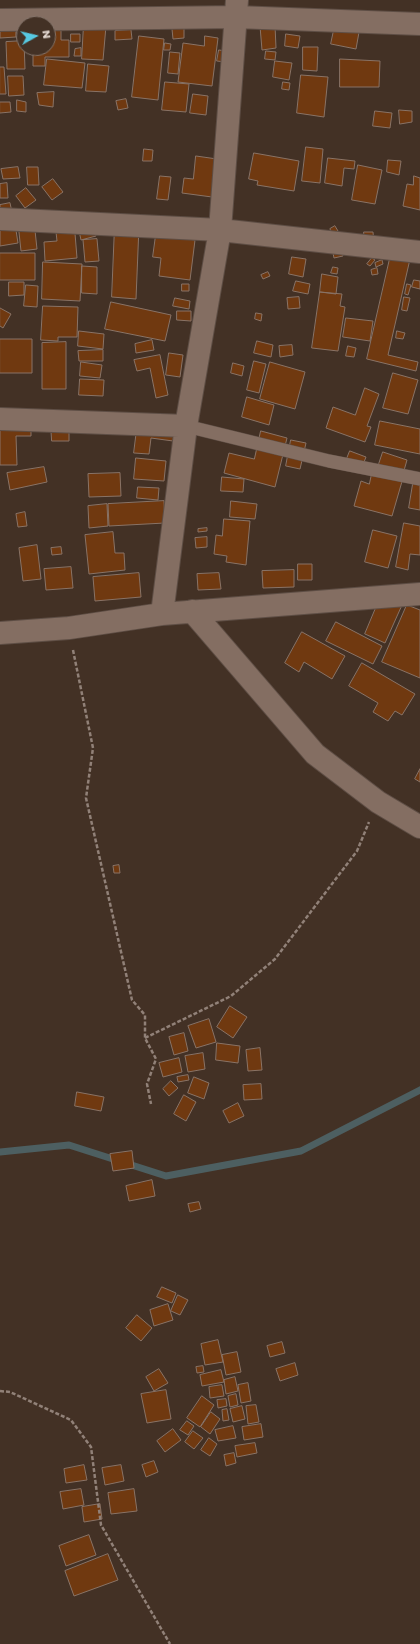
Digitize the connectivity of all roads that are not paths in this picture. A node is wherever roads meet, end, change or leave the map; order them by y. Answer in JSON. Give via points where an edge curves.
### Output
{"nodes":[{"id":1,"x":237,"y":8,"type":"edge"},
{"id":2,"x":0,"y":20,"type":"edge"},
{"id":3,"x":420,"y":24,"type":"edge"},
{"id":4,"x":0,"y":219,"type":"edge"},
{"id":5,"x":220,"y":230,"type":"junction"},
{"id":6,"x":420,"y":252,"type":"edge"},
{"id":7,"x":0,"y":419,"type":"edge"},
{"id":8,"x":186,"y":426,"type":"junction"},
{"id":9,"x":420,"y":479,"type":"edge"},
{"id":10,"x":420,"y":594,"type":"edge"},
{"id":11,"x":192,"y":611,"type":"junction"},
{"id":12,"x":162,"y":614,"type":"junction"},
{"id":13,"x":0,"y":633,"type":"edge"},
{"id":14,"x":420,"y":827,"type":"edge"}],
"edges":[{"from":1,"to":2,"type":"street"},
{"from":1,"to":3,"type":"street"},
{"from":1,"to":5,"type":"street"},
{"from":4,"to":5,"type":"street"},
{"from":5,"to":6,"type":"street"},
{"from":5,"to":8,"type":"street"},
{"from":7,"to":8,"type":"street"},
{"from":8,"to":9,"type":"lane","via":[[329,461]]},
{"from":8,"to":12,"type":"street"},
{"from":10,"to":11,"type":"street"},
{"from":11,"to":12,"type":"street"},
{"from":11,"to":14,"type":"street","via":[[315,754],[378,802]]},
{"from":12,"to":13,"type":"street","via":[[69,628]]}]}
